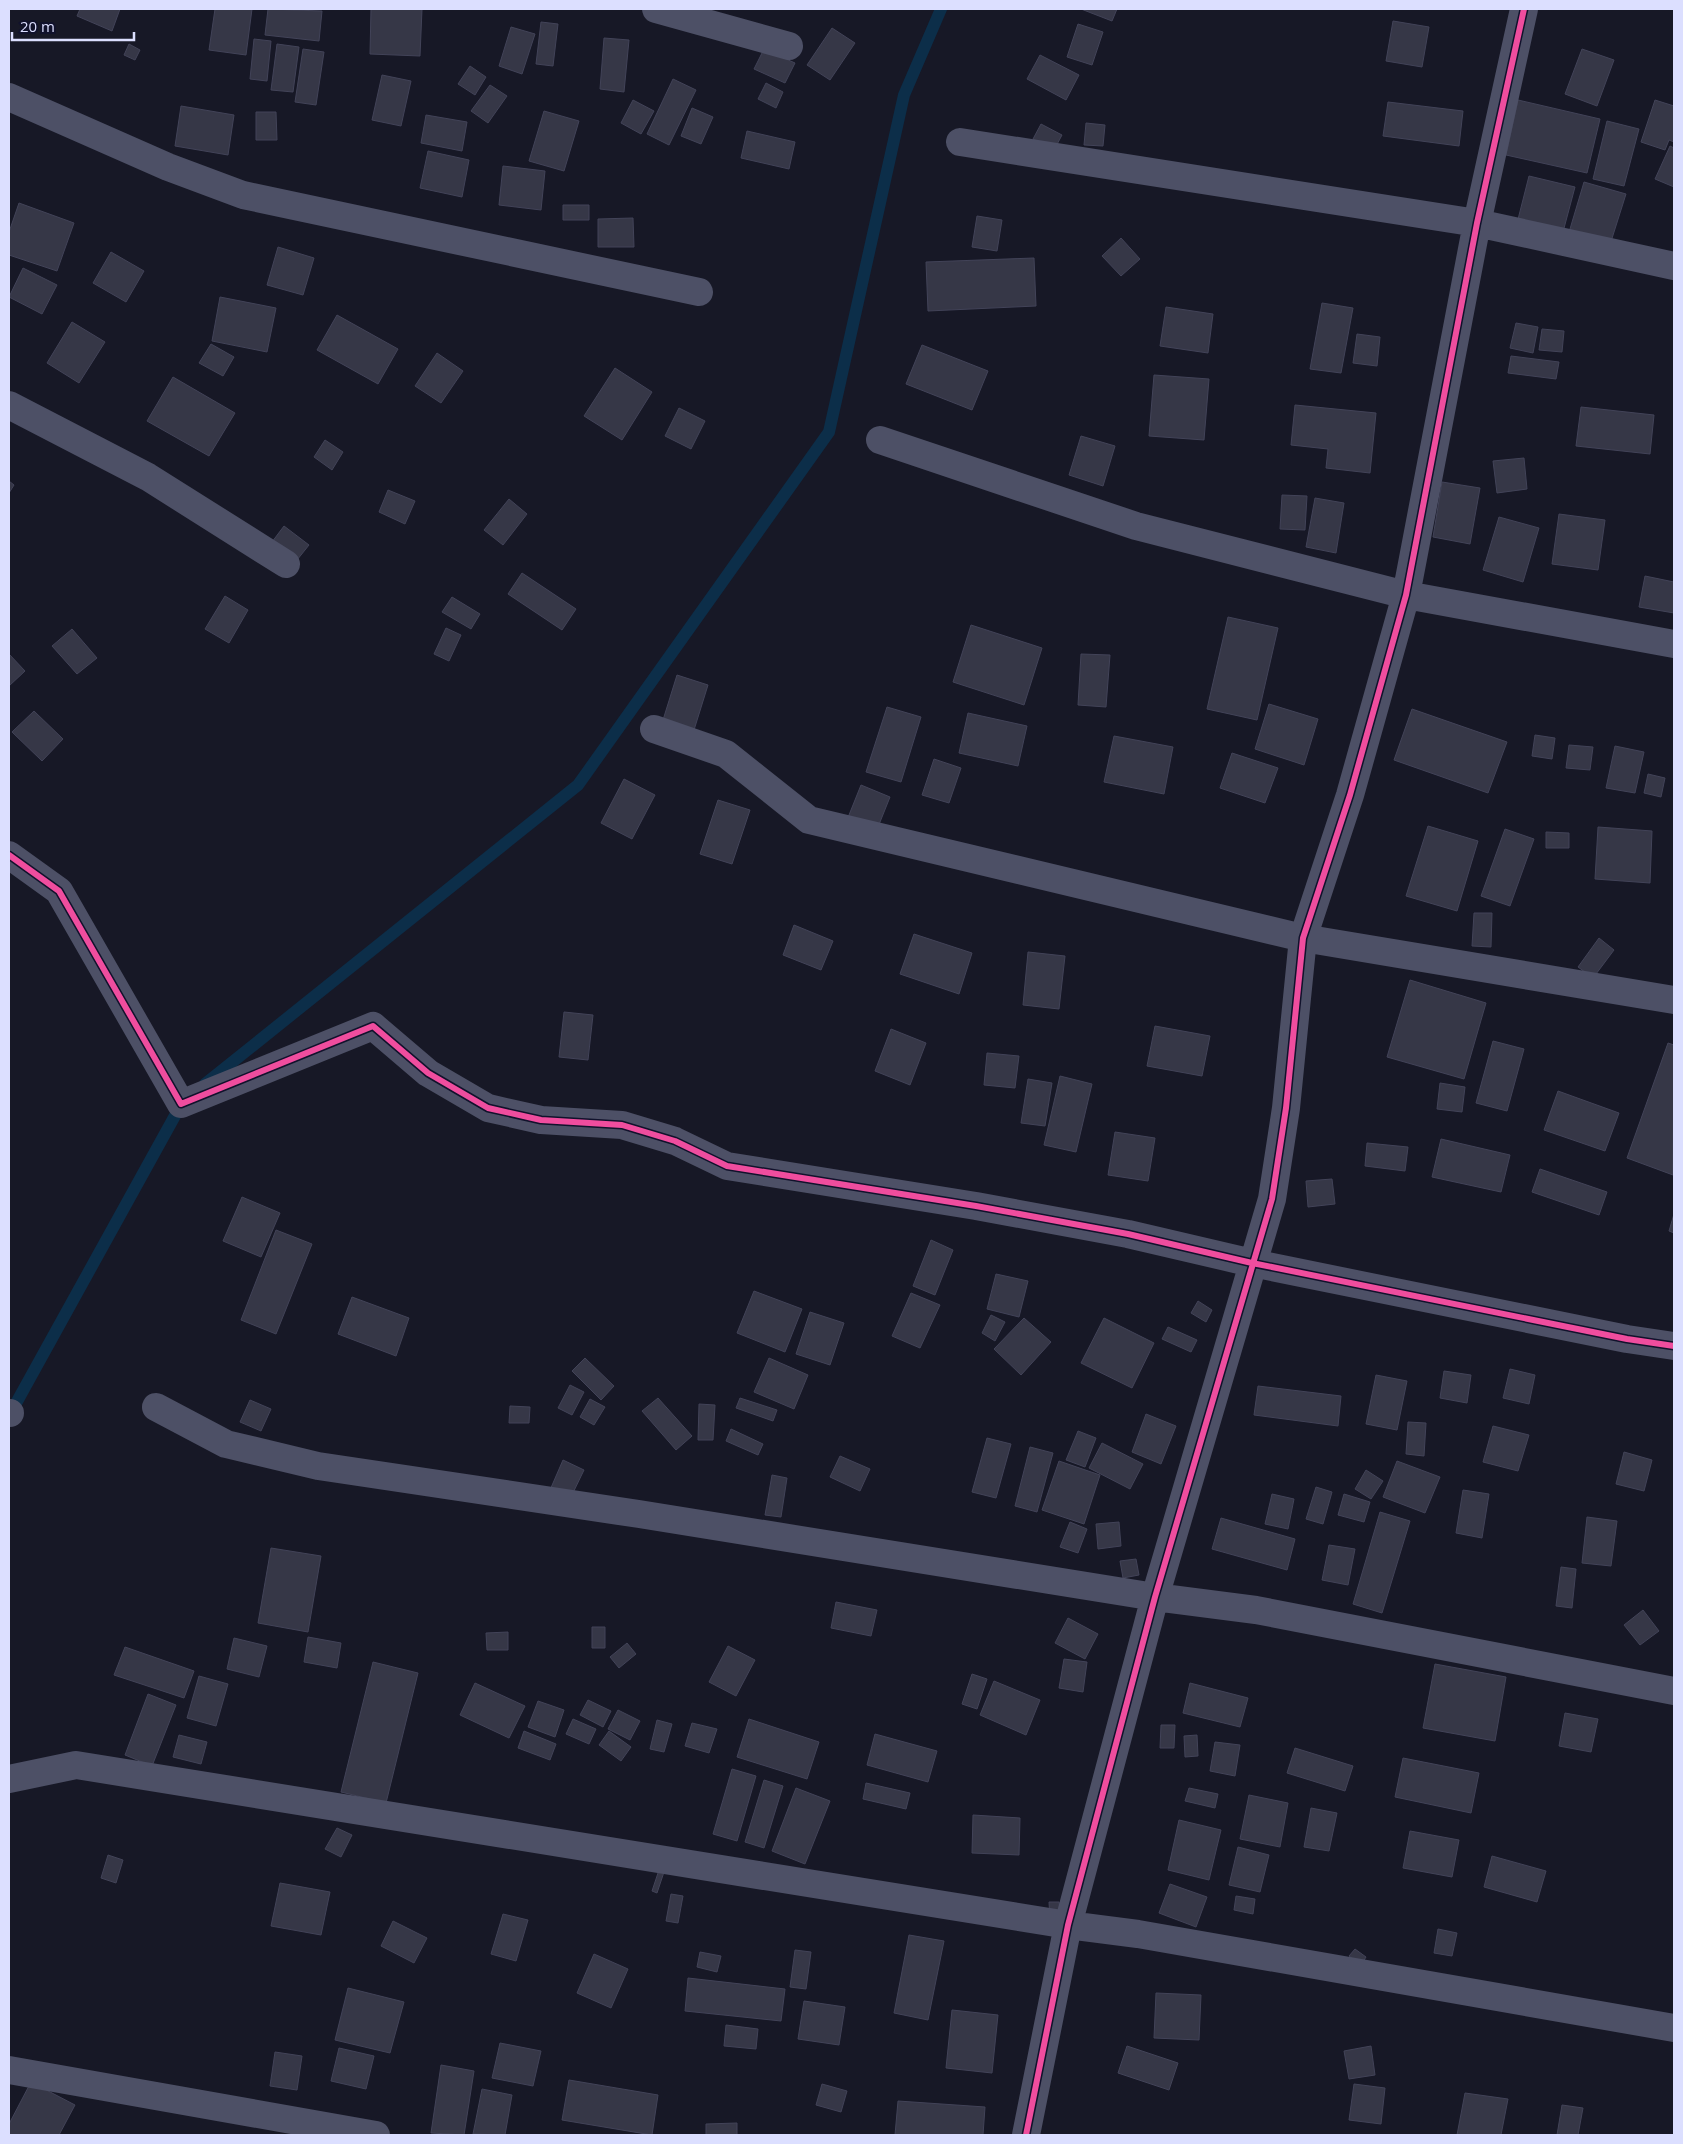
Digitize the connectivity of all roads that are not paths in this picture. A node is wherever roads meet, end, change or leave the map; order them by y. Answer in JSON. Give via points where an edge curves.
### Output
{"nodes":[{"id":1,"x":656,"y":9,"type":"edge"},
{"id":2,"x":1524,"y":9,"type":"edge"},
{"id":3,"x":789,"y":46,"type":"dead end"},
{"id":4,"x":9,"y":97,"type":"edge"},
{"id":5,"x":960,"y":142,"type":"dead end"},
{"id":6,"x":1477,"y":223,"type":"junction"},
{"id":7,"x":1674,"y":266,"type":"edge"},
{"id":8,"x":699,"y":292,"type":"dead end"},
{"id":9,"x":9,"y":405,"type":"edge"},
{"id":10,"x":880,"y":440,"type":"dead end"},
{"id":11,"x":286,"y":564,"type":"dead end"},
{"id":12,"x":1406,"y":595,"type":"junction"},
{"id":13,"x":1674,"y":644,"type":"edge"},
{"id":14,"x":654,"y":729,"type":"dead end"},
{"id":15,"x":9,"y":855,"type":"edge"},
{"id":16,"x":1303,"y":938,"type":"junction"},
{"id":17,"x":1674,"y":1000,"type":"edge"},
{"id":18,"x":1252,"y":1263,"type":"junction"},
{"id":19,"x":1674,"y":1346,"type":"edge"},
{"id":20,"x":156,"y":1407,"type":"dead end"},
{"id":21,"x":1155,"y":1597,"type":"junction"},
{"id":22,"x":1674,"y":1691,"type":"edge"},
{"id":23,"x":9,"y":1780,"type":"edge"},
{"id":24,"x":1068,"y":1924,"type":"junction"},
{"id":25,"x":1674,"y":2028,"type":"edge"},
{"id":26,"x":9,"y":2070,"type":"edge"},
{"id":27,"x":376,"y":2135,"type":"edge"},
{"id":28,"x":1026,"y":2135,"type":"edge"}],
"edges":[{"from":1,"to":3,"type":"street"},
{"from":2,"to":6,"type":"street"},
{"from":4,"to":8,"type":"street","via":[[168,167],[243,194]]},
{"from":5,"to":6,"type":"street"},
{"from":6,"to":7,"type":"street"},
{"from":6,"to":12,"type":"street"},
{"from":9,"to":11,"type":"street","via":[[148,477]]},
{"from":10,"to":12,"type":"street","via":[[1136,526]]},
{"from":12,"to":13,"type":"street"},
{"from":12,"to":16,"type":"street","via":[[1350,795]]},
{"from":14,"to":16,"type":"street","via":[[726,754],[809,820]]},
{"from":15,"to":18,"type":"street","via":[[59,891],[181,1104],[373,1026],[428,1073],[488,1108],[541,1120],[622,1125],[675,1142],[727,1166],[1004,1211],[1128,1234]]},
{"from":16,"to":17,"type":"street"},
{"from":16,"to":18,"type":"street","via":[[1286,1108],[1272,1199]]},
{"from":18,"to":19,"type":"street"},
{"from":18,"to":21,"type":"street"},
{"from":20,"to":21,"type":"street","via":[[226,1444],[318,1466]]},
{"from":21,"to":22,"type":"street","via":[[1256,1610]]},
{"from":21,"to":24,"type":"street"},
{"from":23,"to":24,"type":"street","via":[[76,1765]]},
{"from":24,"to":25,"type":"street"},
{"from":24,"to":28,"type":"street"},
{"from":26,"to":27,"type":"street"}]}
